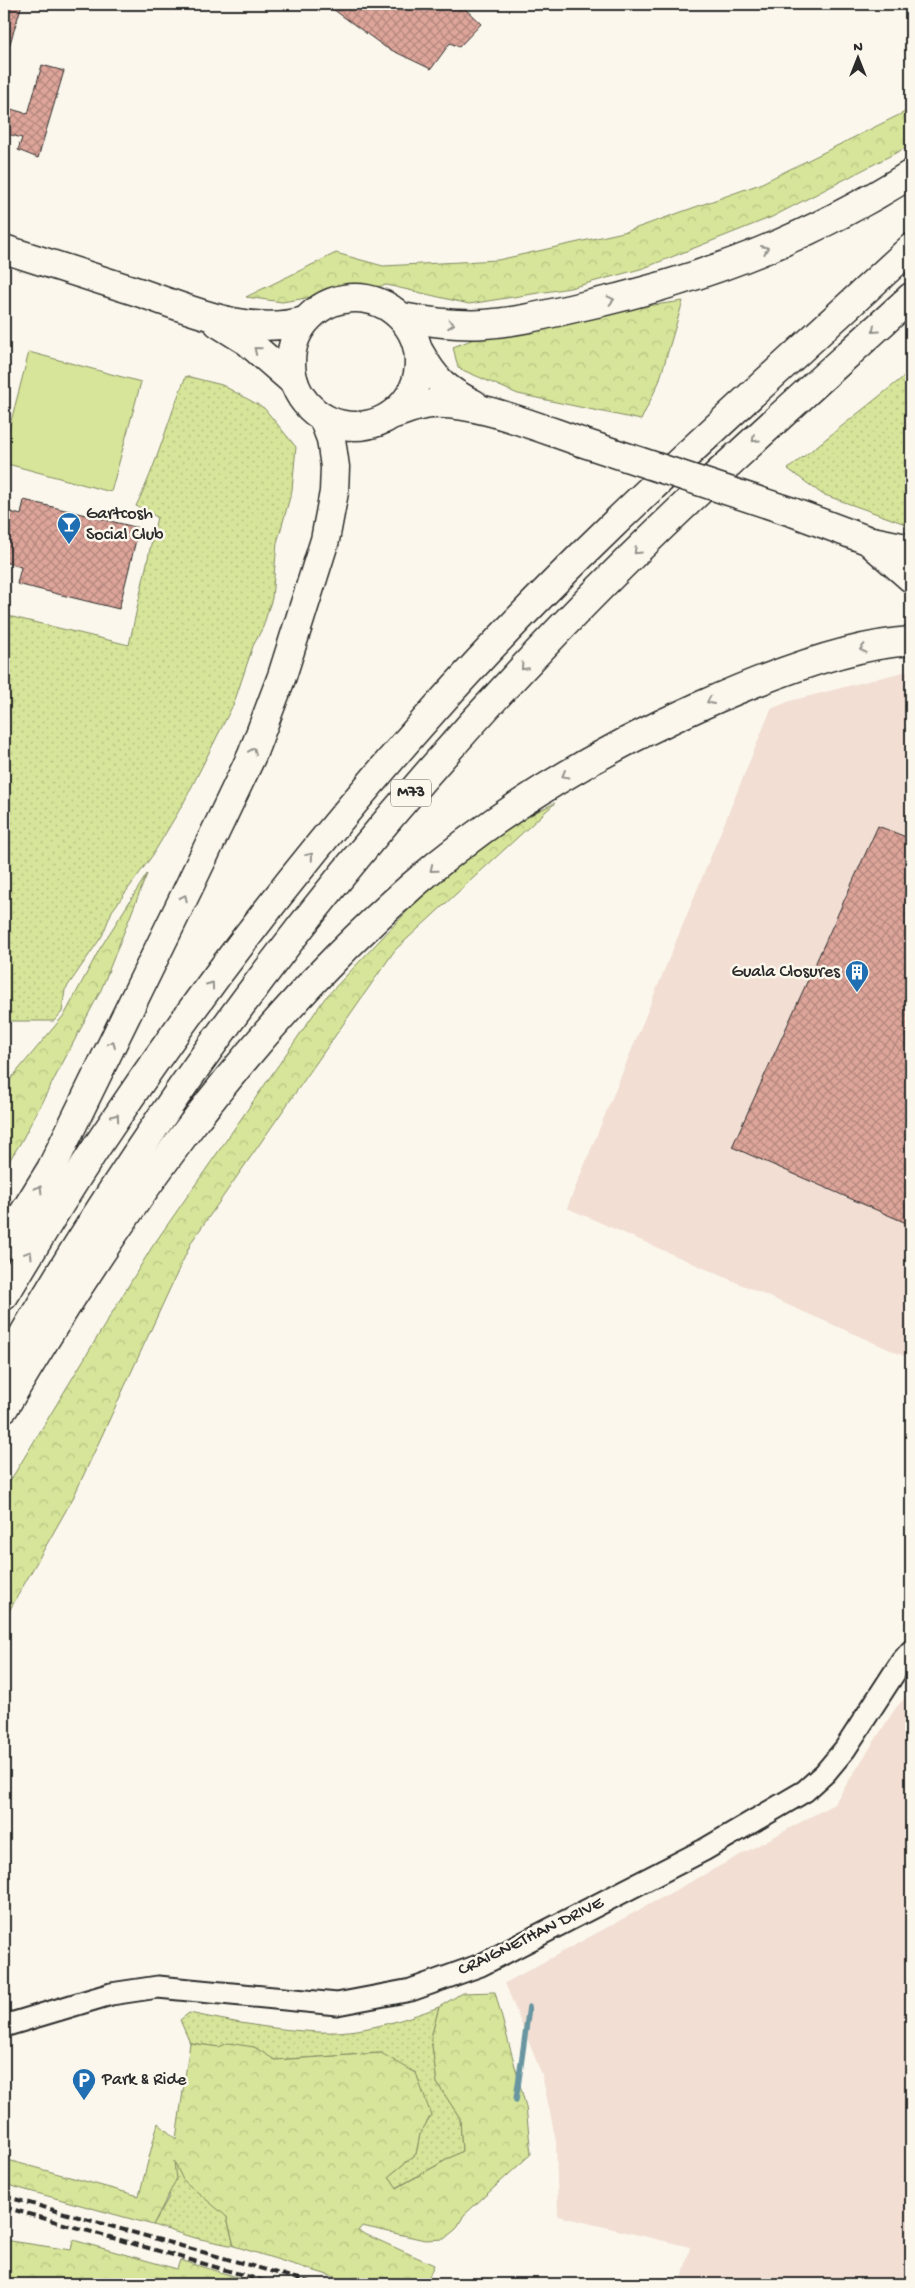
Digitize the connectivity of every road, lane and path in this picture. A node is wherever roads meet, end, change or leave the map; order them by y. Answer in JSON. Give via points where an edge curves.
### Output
{"nodes":[{"id":1,"x":911,"y":174,"type":"edge"},
{"id":2,"x":911,"y":248,"type":"edge"},
{"id":3,"x":4,"y":249,"type":"edge"},
{"id":4,"x":911,"y":297,"type":"edge"},
{"id":5,"x":402,"y":317,"type":"junction"},
{"id":6,"x":212,"y":319,"type":"junction"},
{"id":7,"x":305,"y":321,"type":"junction"},
{"id":8,"x":420,"y":353,"type":"junction"},
{"id":9,"x":294,"y":382,"type":"junction"},
{"id":10,"x":493,"y":413,"type":"junction"},
{"id":11,"x":394,"y":414,"type":"junction"},
{"id":12,"x":323,"y":418,"type":"junction"},
{"id":13,"x":867,"y":540,"type":"junction"},
{"id":14,"x":911,"y":549,"type":"edge"},
{"id":15,"x":911,"y":578,"type":"edge"},
{"id":16,"x":911,"y":641,"type":"edge"},
{"id":17,"x":4,"y":1245,"type":"edge"},
{"id":18,"x":4,"y":1296,"type":"edge"},
{"id":19,"x":4,"y":1368,"type":"edge"},
{"id":20,"x":4,"y":1408,"type":"edge"},
{"id":21,"x":911,"y":1652,"type":"edge"},
{"id":22,"x":4,"y":2026,"type":"edge"}],
"edges":[{"from":5,"to":1,"type":"main road","one_way":true,"via":[[486,324],[605,302],[675,283],[789,239]]},
{"from":18,"to":2,"type":"main road","number":"M73","one_way":true,"via":[[108,1129],[225,966],[285,886],[434,709],[620,517]]},
{"from":3,"to":6,"type":"main road"},
{"from":4,"to":19,"type":"main road","number":"M73","one_way":true,"via":[[633,554],[498,695],[377,833],[291,939],[131,1161]]},
{"from":5,"to":7,"type":"main road","via":[[376,301],[345,298],[317,310]]},
{"from":5,"to":8,"type":"main road"},
{"from":6,"to":7,"type":"main road","via":[[278,326]]},
{"from":9,"to":6,"type":"main road","one_way":true,"via":[[247,341]]},
{"from":7,"to":9,"type":"main road","via":[[292,350]]},
{"from":8,"to":10,"type":"main road","via":[[440,383],[453,394]]},
{"from":8,"to":11,"type":"main road","via":[[416,385]]},
{"from":9,"to":12,"type":"main road","via":[[305,402]]},
{"from":10,"to":11,"type":"main road","via":[[438,404]]},
{"from":10,"to":13,"type":"main road","bridge":true},
{"from":11,"to":12,"type":"main road","via":[[377,423],[359,427],[340,425]]},
{"from":17,"to":12,"type":"main road","one_way":true,"via":[[51,1168],[252,755],[282,676],[325,540],[335,467],[332,439]]},
{"from":13,"to":14,"type":"main road"},
{"from":13,"to":15,"type":"main road"},
{"from":16,"to":20,"type":"main road","one_way":true,"via":[[890,642],[820,660],[667,720],[560,778],[505,814],[414,884],[334,958],[297,998],[172,1151],[54,1326]]},
{"from":21,"to":22,"type":"street","name":"CRAIGNETHAN DRIVE","via":[[845,1749],[805,1790],[704,1850],[481,1965],[411,1990],[337,2004],[158,1987],[111,1994]]}]}
